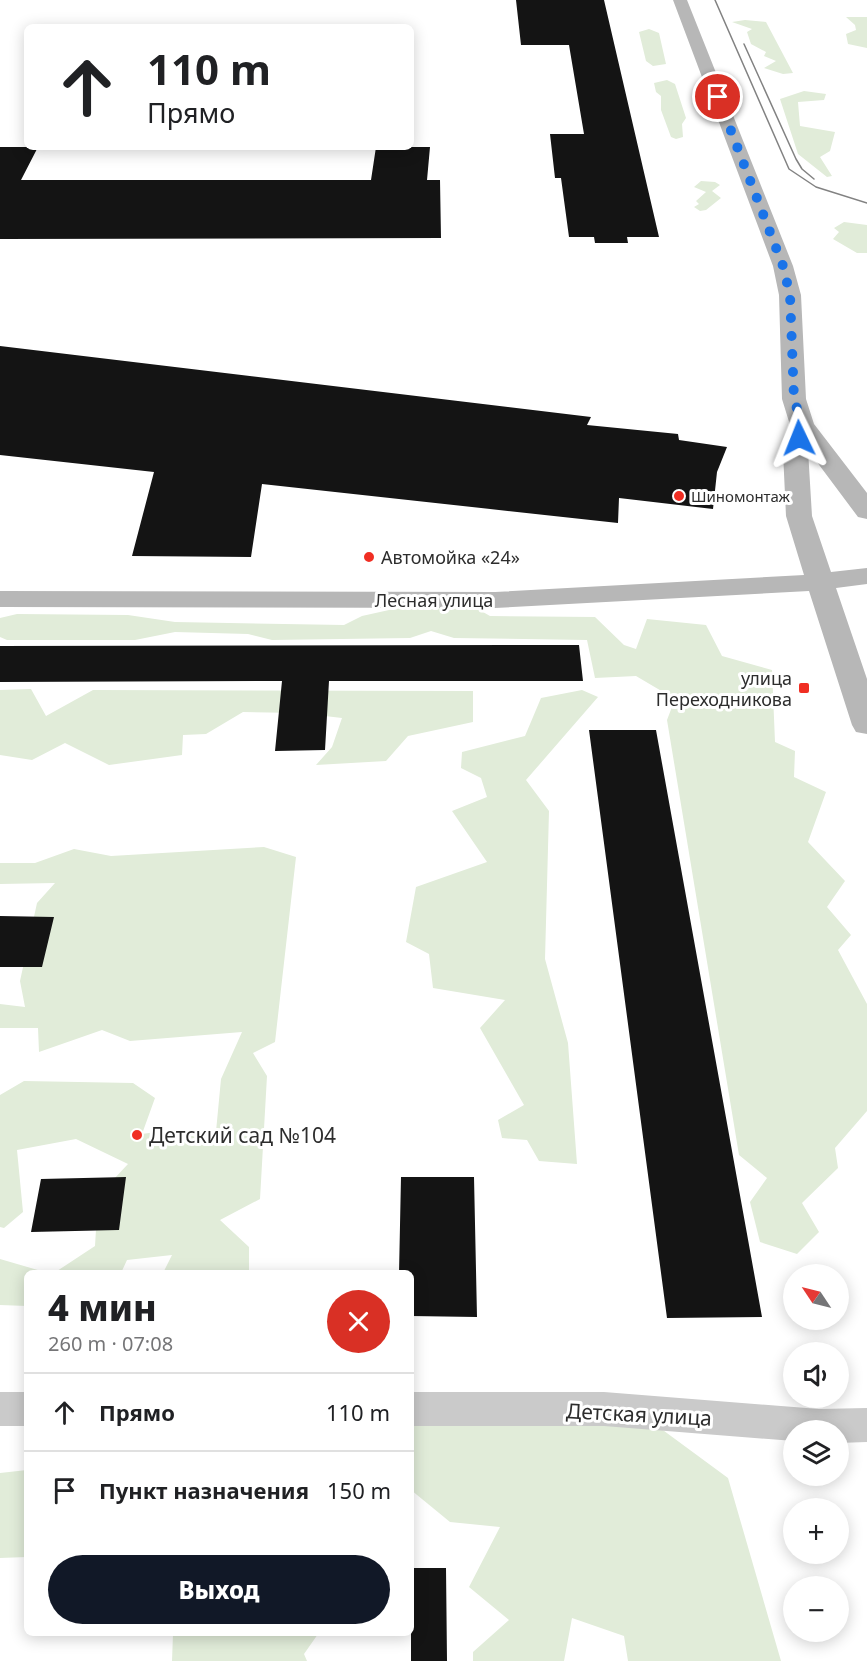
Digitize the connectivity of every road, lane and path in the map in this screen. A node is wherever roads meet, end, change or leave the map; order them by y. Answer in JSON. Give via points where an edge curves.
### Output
{"nodes":[{"id":1,"x":683,"y":6,"type":"edge"},
{"id":2,"x":802,"y":425,"type":"junction"},
{"id":3,"x":867,"y":511,"type":"edge"},
{"id":4,"x":867,"y":576,"type":"edge"},
{"id":5,"x":821,"y":582,"type":"junction"},
{"id":6,"x":0,"y":600,"type":"edge"},
{"id":7,"x":867,"y":725,"type":"edge"},
{"id":8,"x":0,"y":1409,"type":"edge"},
{"id":9,"x":24,"y":1409,"type":"edge"},
{"id":10,"x":414,"y":1409,"type":"edge"},
{"id":11,"x":867,"y":1425,"type":"edge"}],
"edges":[{"from":1,"to":2,"type":"main road","via":[[783,266],[791,305],[794,399]]},
{"from":2,"to":3,"type":"main road"},
{"from":2,"to":5,"type":"main road","via":[[795,452],[799,516]]},
{"from":4,"to":5,"type":"main road","name":"Лесная улица"},
{"from":5,"to":6,"type":"main road","name":"Лесная улица","via":[[495,600]]},
{"from":5,"to":7,"type":"main road"},
{"from":8,"to":9,"type":"street"},
{"from":10,"to":11,"type":"street","name":"Детская улица","via":[[604,1409],[819,1426]]}]}
